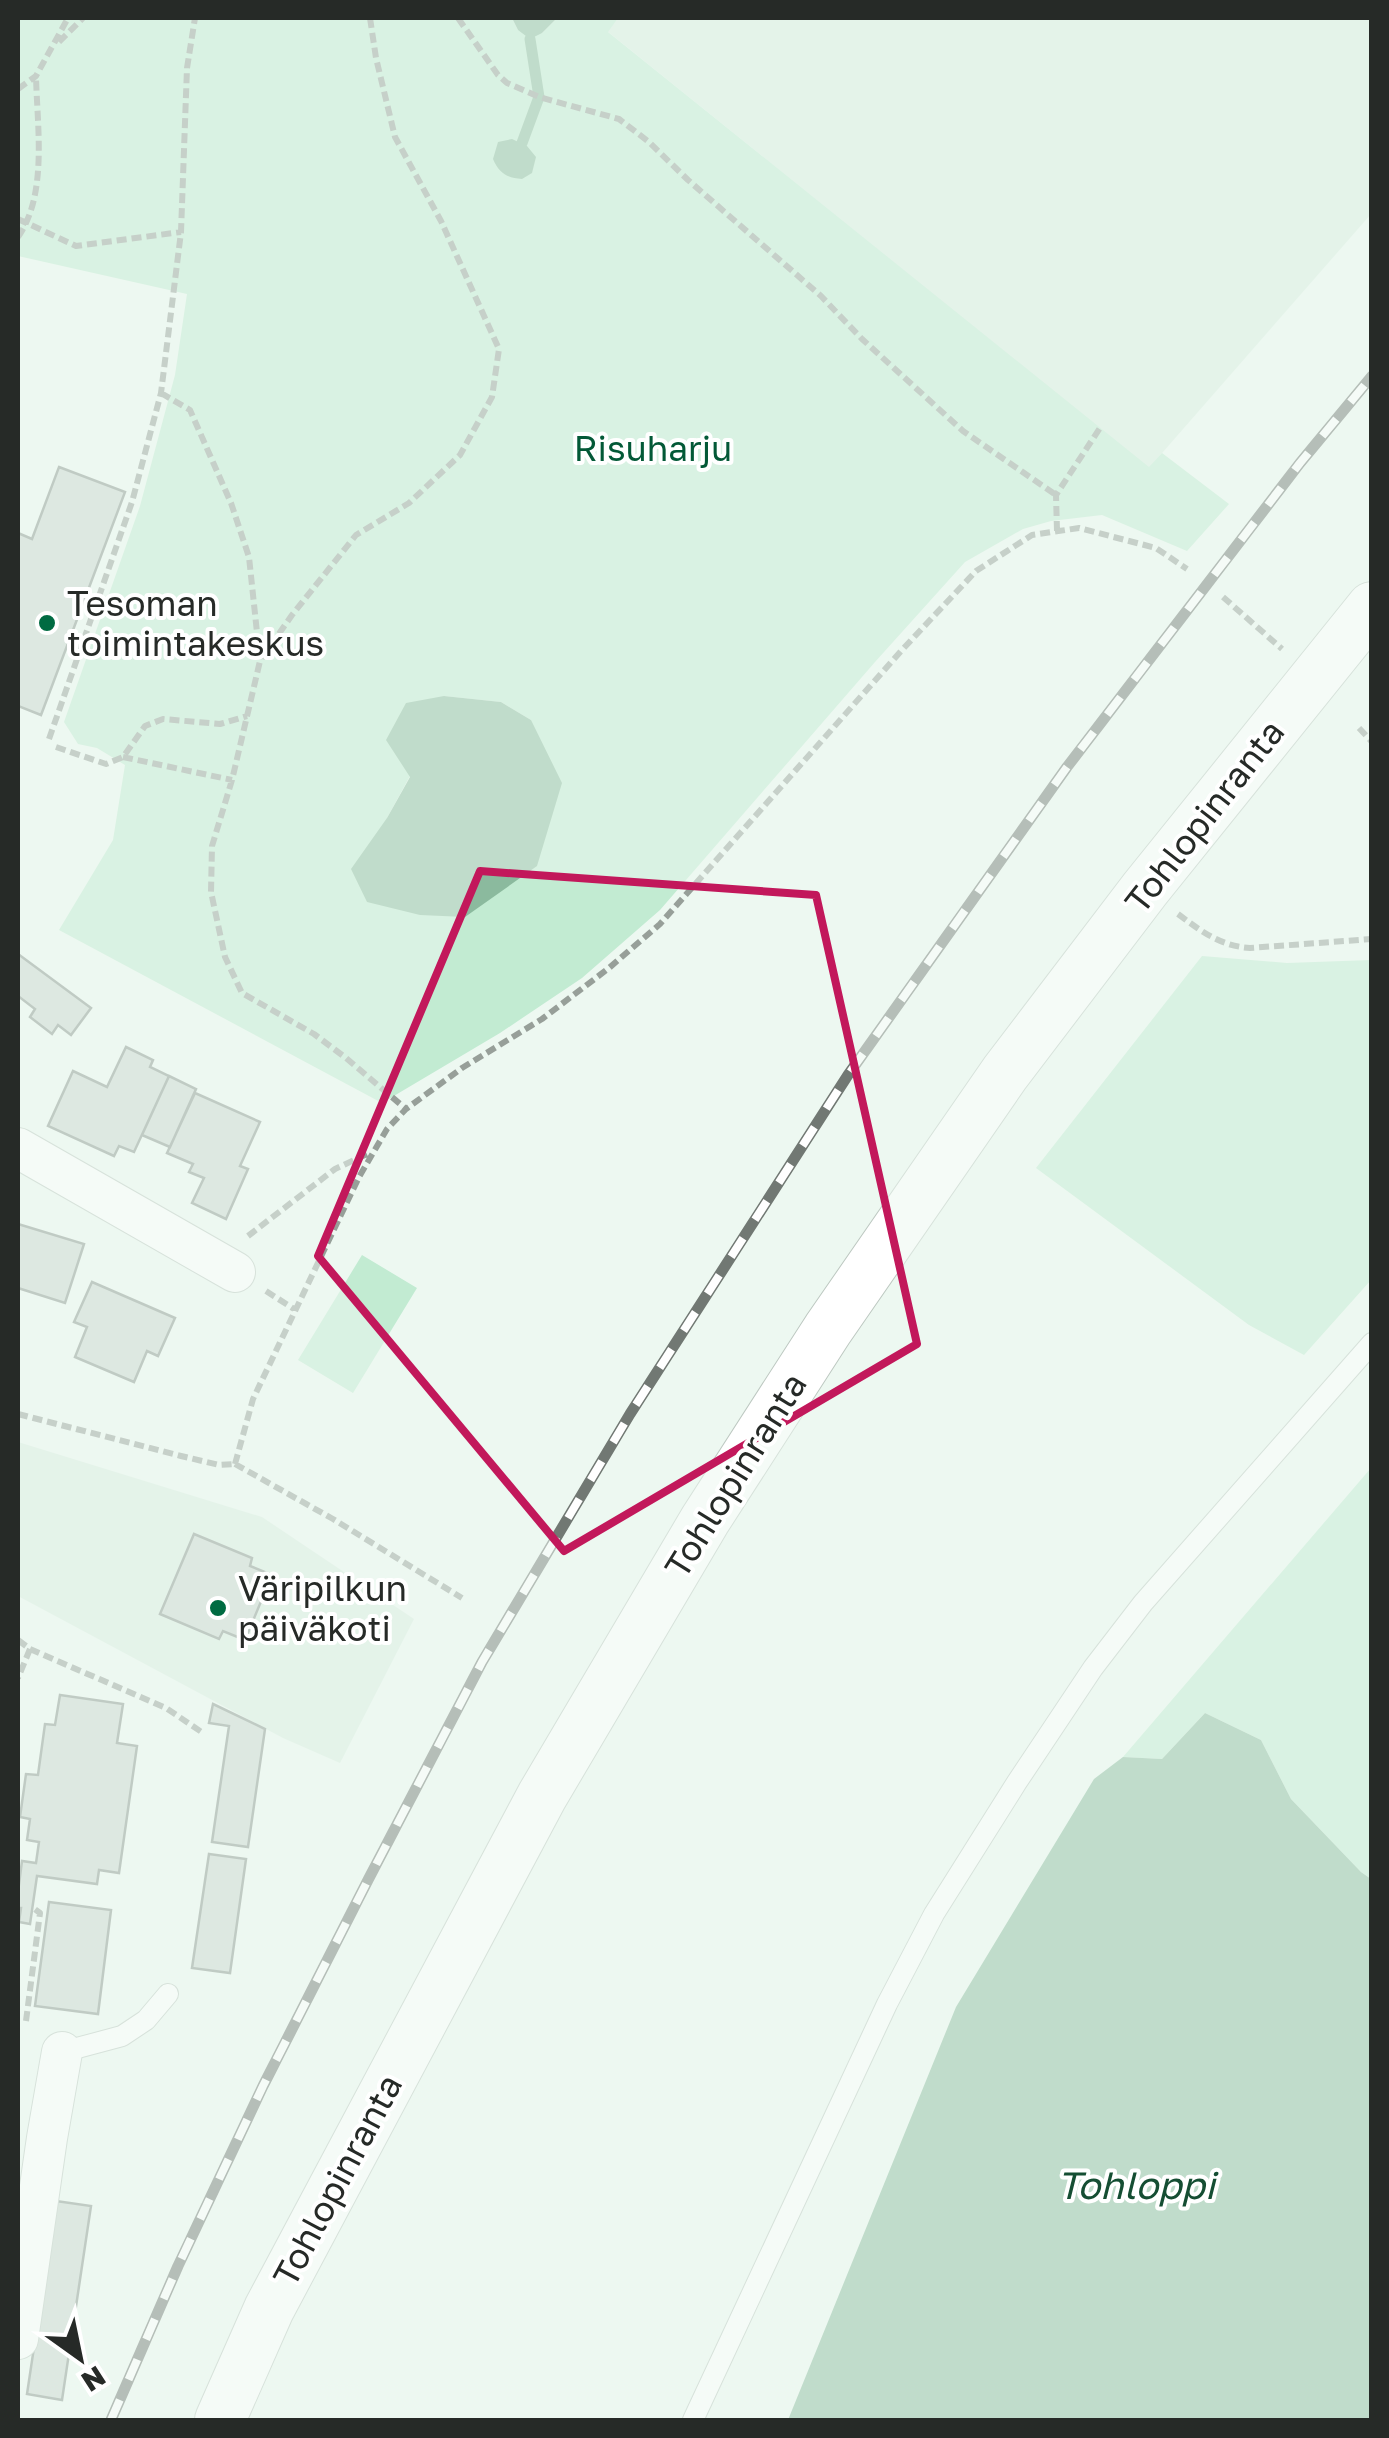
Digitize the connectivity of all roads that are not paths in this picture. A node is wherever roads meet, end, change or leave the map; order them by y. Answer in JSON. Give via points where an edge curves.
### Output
{"nodes":[{"id":1,"x":1372,"y":608,"type":"edge"},
{"id":2,"x":18,"y":1148,"type":"edge"},
{"id":3,"x":225,"y":1266,"type":"road end"},
{"id":4,"x":1372,"y":1343,"type":"edge"},
{"id":5,"x":168,"y":1994,"type":"dead end"},
{"id":6,"x":62,"y":2052,"type":"joint"},
{"id":7,"x":18,"y":2339,"type":"edge"},
{"id":8,"x":220,"y":2420,"type":"edge"},
{"id":9,"x":694,"y":2420,"type":"edge"}],
"edges":[{"from":1,"to":8,"type":"street","name":"Tohlopinranta","via":[[1171,901],[1006,1073],[705,1520],[542,1796],[277,2293]]},
{"from":2,"to":3,"type":"street"},
{"from":4,"to":9,"type":"lane","via":[[1143,1603],[1006,1798],[887,2004]]},
{"from":5,"to":6,"type":"lane","via":[[122,2036]]},
{"from":6,"to":7,"type":"street"}]}
